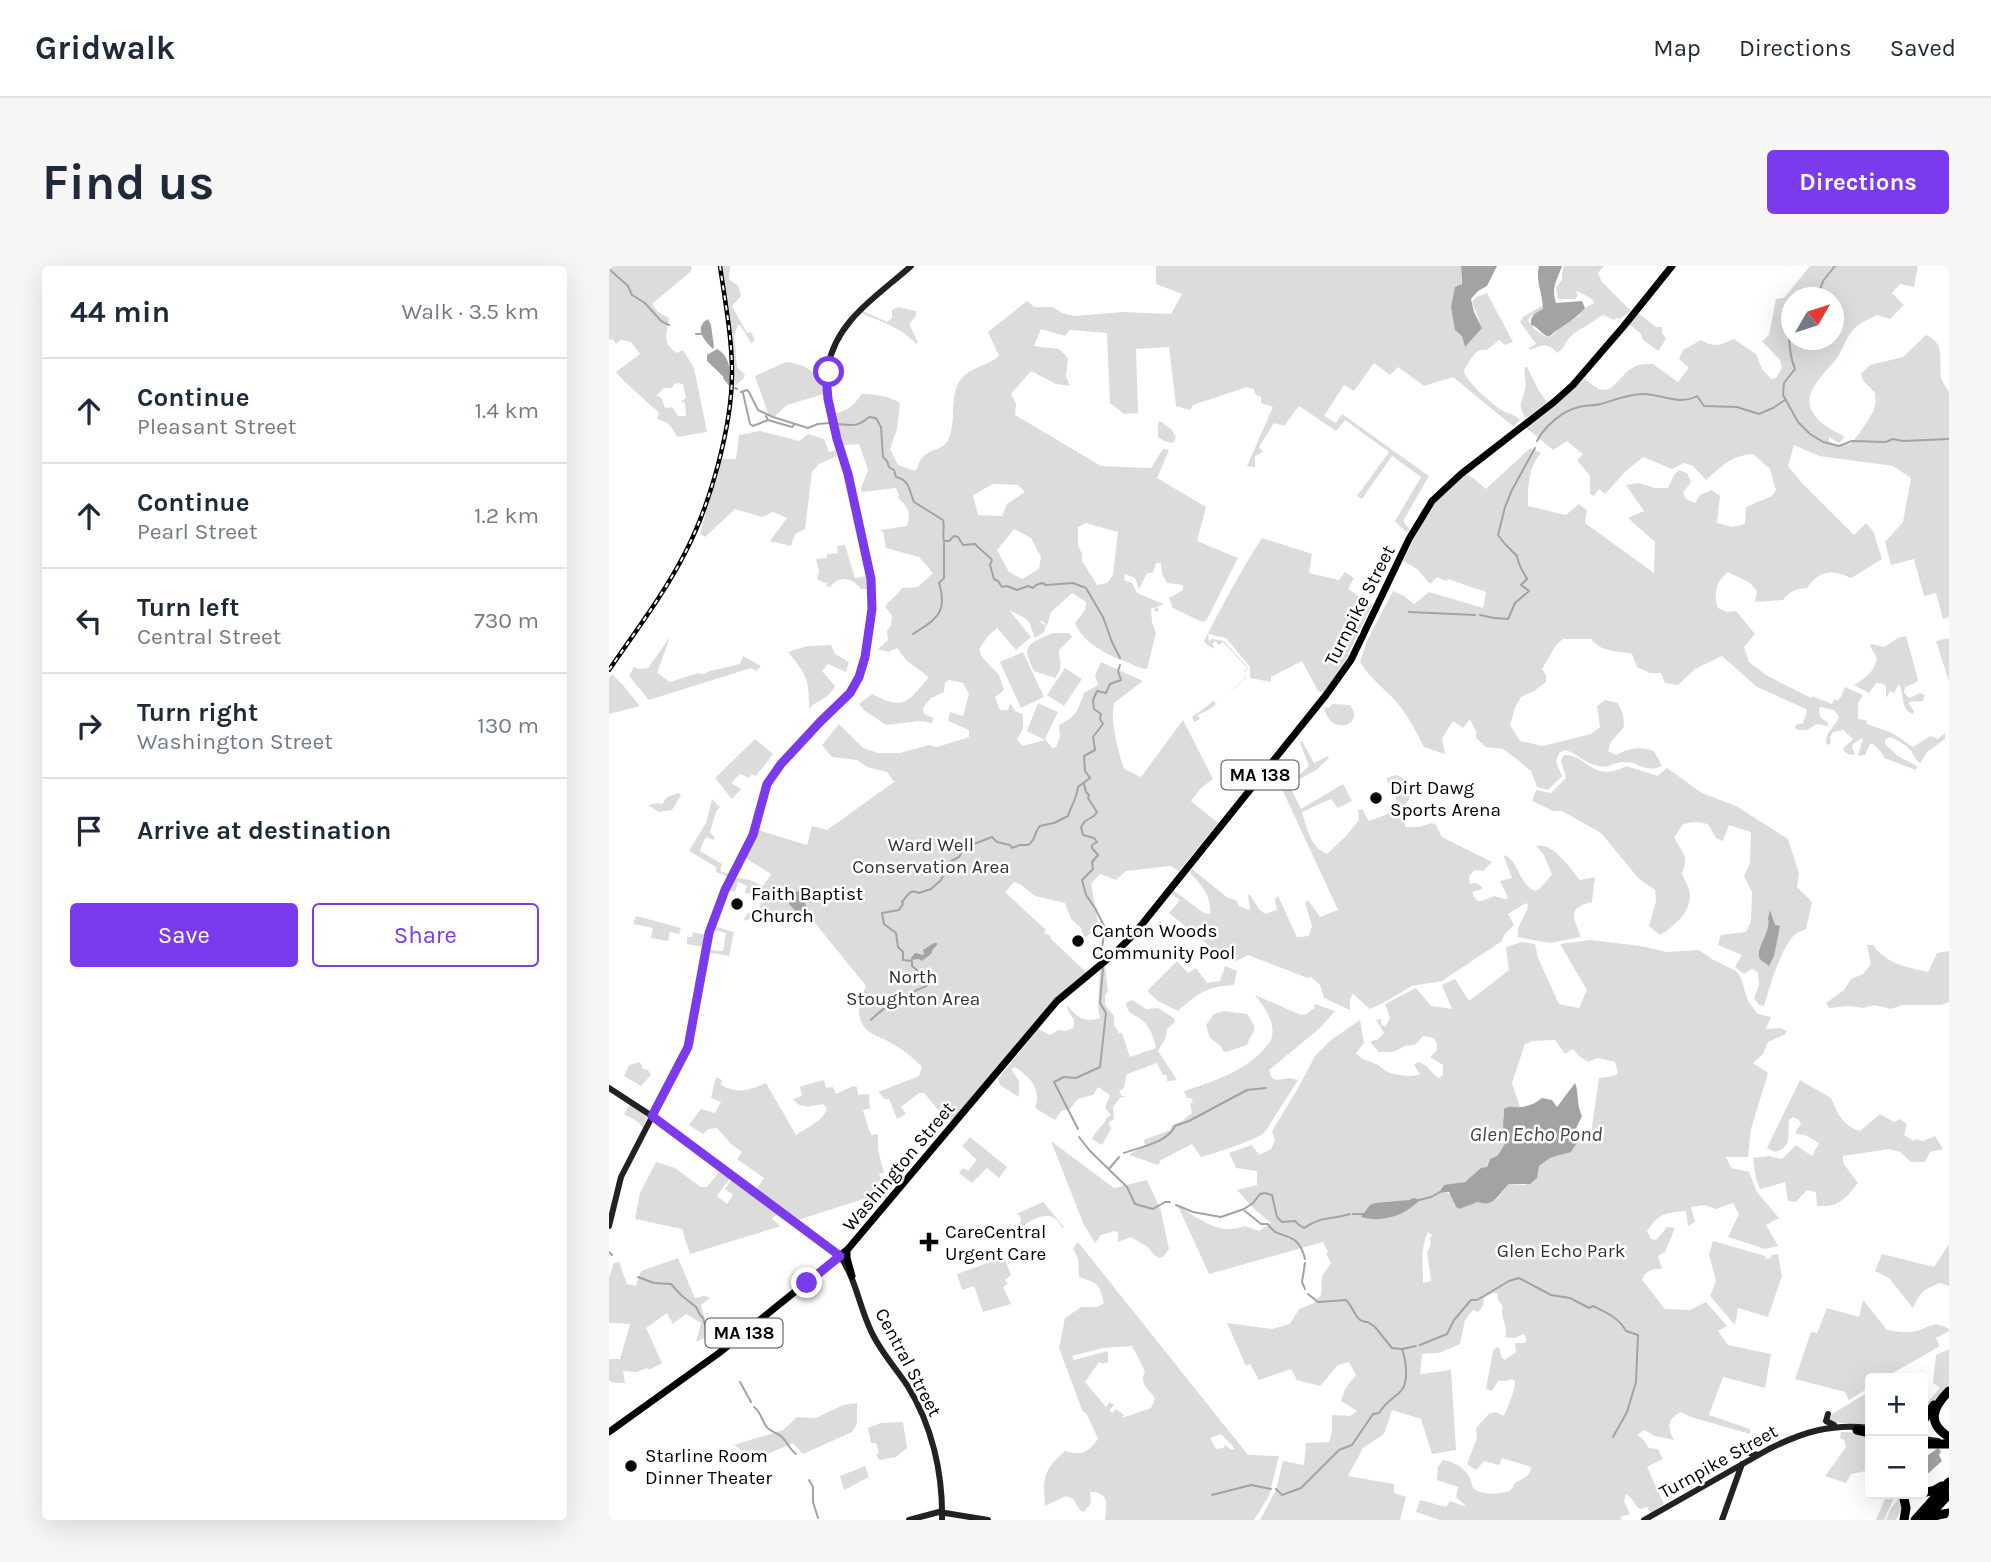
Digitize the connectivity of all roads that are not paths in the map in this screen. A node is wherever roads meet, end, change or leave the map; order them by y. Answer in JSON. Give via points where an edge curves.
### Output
{"nodes":[{"id":1,"x":911,"y":266,"type":"edge"},
{"id":2,"x":1672,"y":266,"type":"edge"},
{"id":3,"x":1089,"y":974,"type":"joint"},
{"id":4,"x":609,"y":1088,"type":"edge"},
{"id":5,"x":652,"y":1116,"type":"junction"},
{"id":6,"x":609,"y":1226,"type":"edge"},
{"id":7,"x":848,"y":1249,"type":"junction"},
{"id":8,"x":840,"y":1256,"type":"junction"},
{"id":9,"x":852,"y":1276,"type":"junction"},
{"id":10,"x":1949,"y":1390,"type":"edge"},
{"id":11,"x":1828,"y":1414,"type":"dead end"},
{"id":12,"x":1928,"y":1414,"type":"edge"},
{"id":13,"x":1843,"y":1425,"type":"junction"},
{"id":14,"x":1833,"y":1428,"type":"junction"},
{"id":15,"x":1865,"y":1430,"type":"edge"},
{"id":16,"x":1865,"y":1430,"type":"edge"},
{"id":17,"x":609,"y":1432,"type":"edge"},
{"id":18,"x":1928,"y":1439,"type":"edge"},
{"id":19,"x":1949,"y":1441,"type":"edge"},
{"id":20,"x":1748,"y":1448,"type":"dead end"},
{"id":21,"x":1758,"y":1455,"type":"junction"},
{"id":22,"x":1742,"y":1464,"type":"junction"},
{"id":23,"x":1727,"y":1473,"type":"junction"},
{"id":24,"x":1737,"y":1480,"type":"junction"},
{"id":25,"x":1949,"y":1481,"type":"edge"},
{"id":26,"x":1928,"y":1492,"type":"edge"},
{"id":27,"x":1949,"y":1494,"type":"edge"},
{"id":28,"x":1904,"y":1499,"type":"edge"},
{"id":29,"x":1949,"y":1513,"type":"edge"},
{"id":30,"x":942,"y":1516,"type":"edge"},
{"id":31,"x":909,"y":1520,"type":"edge"},
{"id":32,"x":988,"y":1520,"type":"edge"},
{"id":33,"x":1644,"y":1520,"type":"edge"},
{"id":34,"x":1722,"y":1520,"type":"edge"},
{"id":35,"x":1904,"y":1520,"type":"edge"},
{"id":36,"x":1915,"y":1520,"type":"edge"},
{"id":37,"x":1927,"y":1520,"type":"edge"}],
"edges":[{"from":1,"to":5,"type":"main road","via":[[853,317],[827,363],[829,372],[823,375],[869,564],[871,618],[865,657],[856,685],[767,784],[753,835],[709,933],[688,1047]]},
{"from":2,"to":3,"type":"main road","name":"Turnpike Street","number":"MA 138","via":[[1573,385],[1437,495],[1413,531],[1340,677],[1136,931]]},
{"from":3,"to":7,"type":"main road","name":"Washington Street","number":"MA 138","via":[[1057,1001]]},
{"from":4,"to":5,"type":"main road","name":"Central Street"},
{"from":5,"to":6,"type":"main road","via":[[620,1179]]},
{"from":5,"to":8,"type":"main road","name":"Central Street"},
{"from":7,"to":8,"type":"main road","name":"Washington Street","number":"MA 138"},
{"from":7,"to":9,"type":"main road"},
{"from":8,"to":9,"type":"main road","name":"Central Street"},
{"from":8,"to":17,"type":"main road","name":"Washington Street","number":"MA 138","via":[[699,1368]]},
{"from":9,"to":30,"type":"main road","name":"Central Street","via":[[873,1335],[923,1416],[937,1465]]},
{"from":10,"to":12,"type":"highway"},
{"from":10,"to":19,"type":"highway","via":[[1934,1416]]},
{"from":11,"to":13,"type":"main road","via":[[1827,1423]]},
{"from":13,"to":14,"type":"main road"},
{"from":13,"to":15,"type":"main road"},
{"from":14,"to":16,"type":"main road"},
{"from":14,"to":21,"type":"main road","name":"Turnpike Street","via":[[1809,1432]]},
{"from":18,"to":19,"type":"highway"},
{"from":20,"to":21,"type":"main road"},
{"from":21,"to":22,"type":"main road","name":"Turnpike Street"},
{"from":22,"to":23,"type":"main road","name":"Turnpike Street"},
{"from":22,"to":24,"type":"main road"},
{"from":23,"to":24,"type":"main road"},
{"from":23,"to":33,"type":"main road","name":"Turnpike Street"},
{"from":24,"to":34,"type":"main road"},
{"from":25,"to":26,"type":"highway"},
{"from":25,"to":36,"type":"highway"},
{"from":27,"to":37,"type":"highway"},
{"from":28,"to":35,"type":"highway"},
{"from":29,"to":37,"type":"highway"},
{"from":30,"to":31,"type":"main road","via":[[934,1513]]},
{"from":30,"to":32,"type":"main road"}]}
